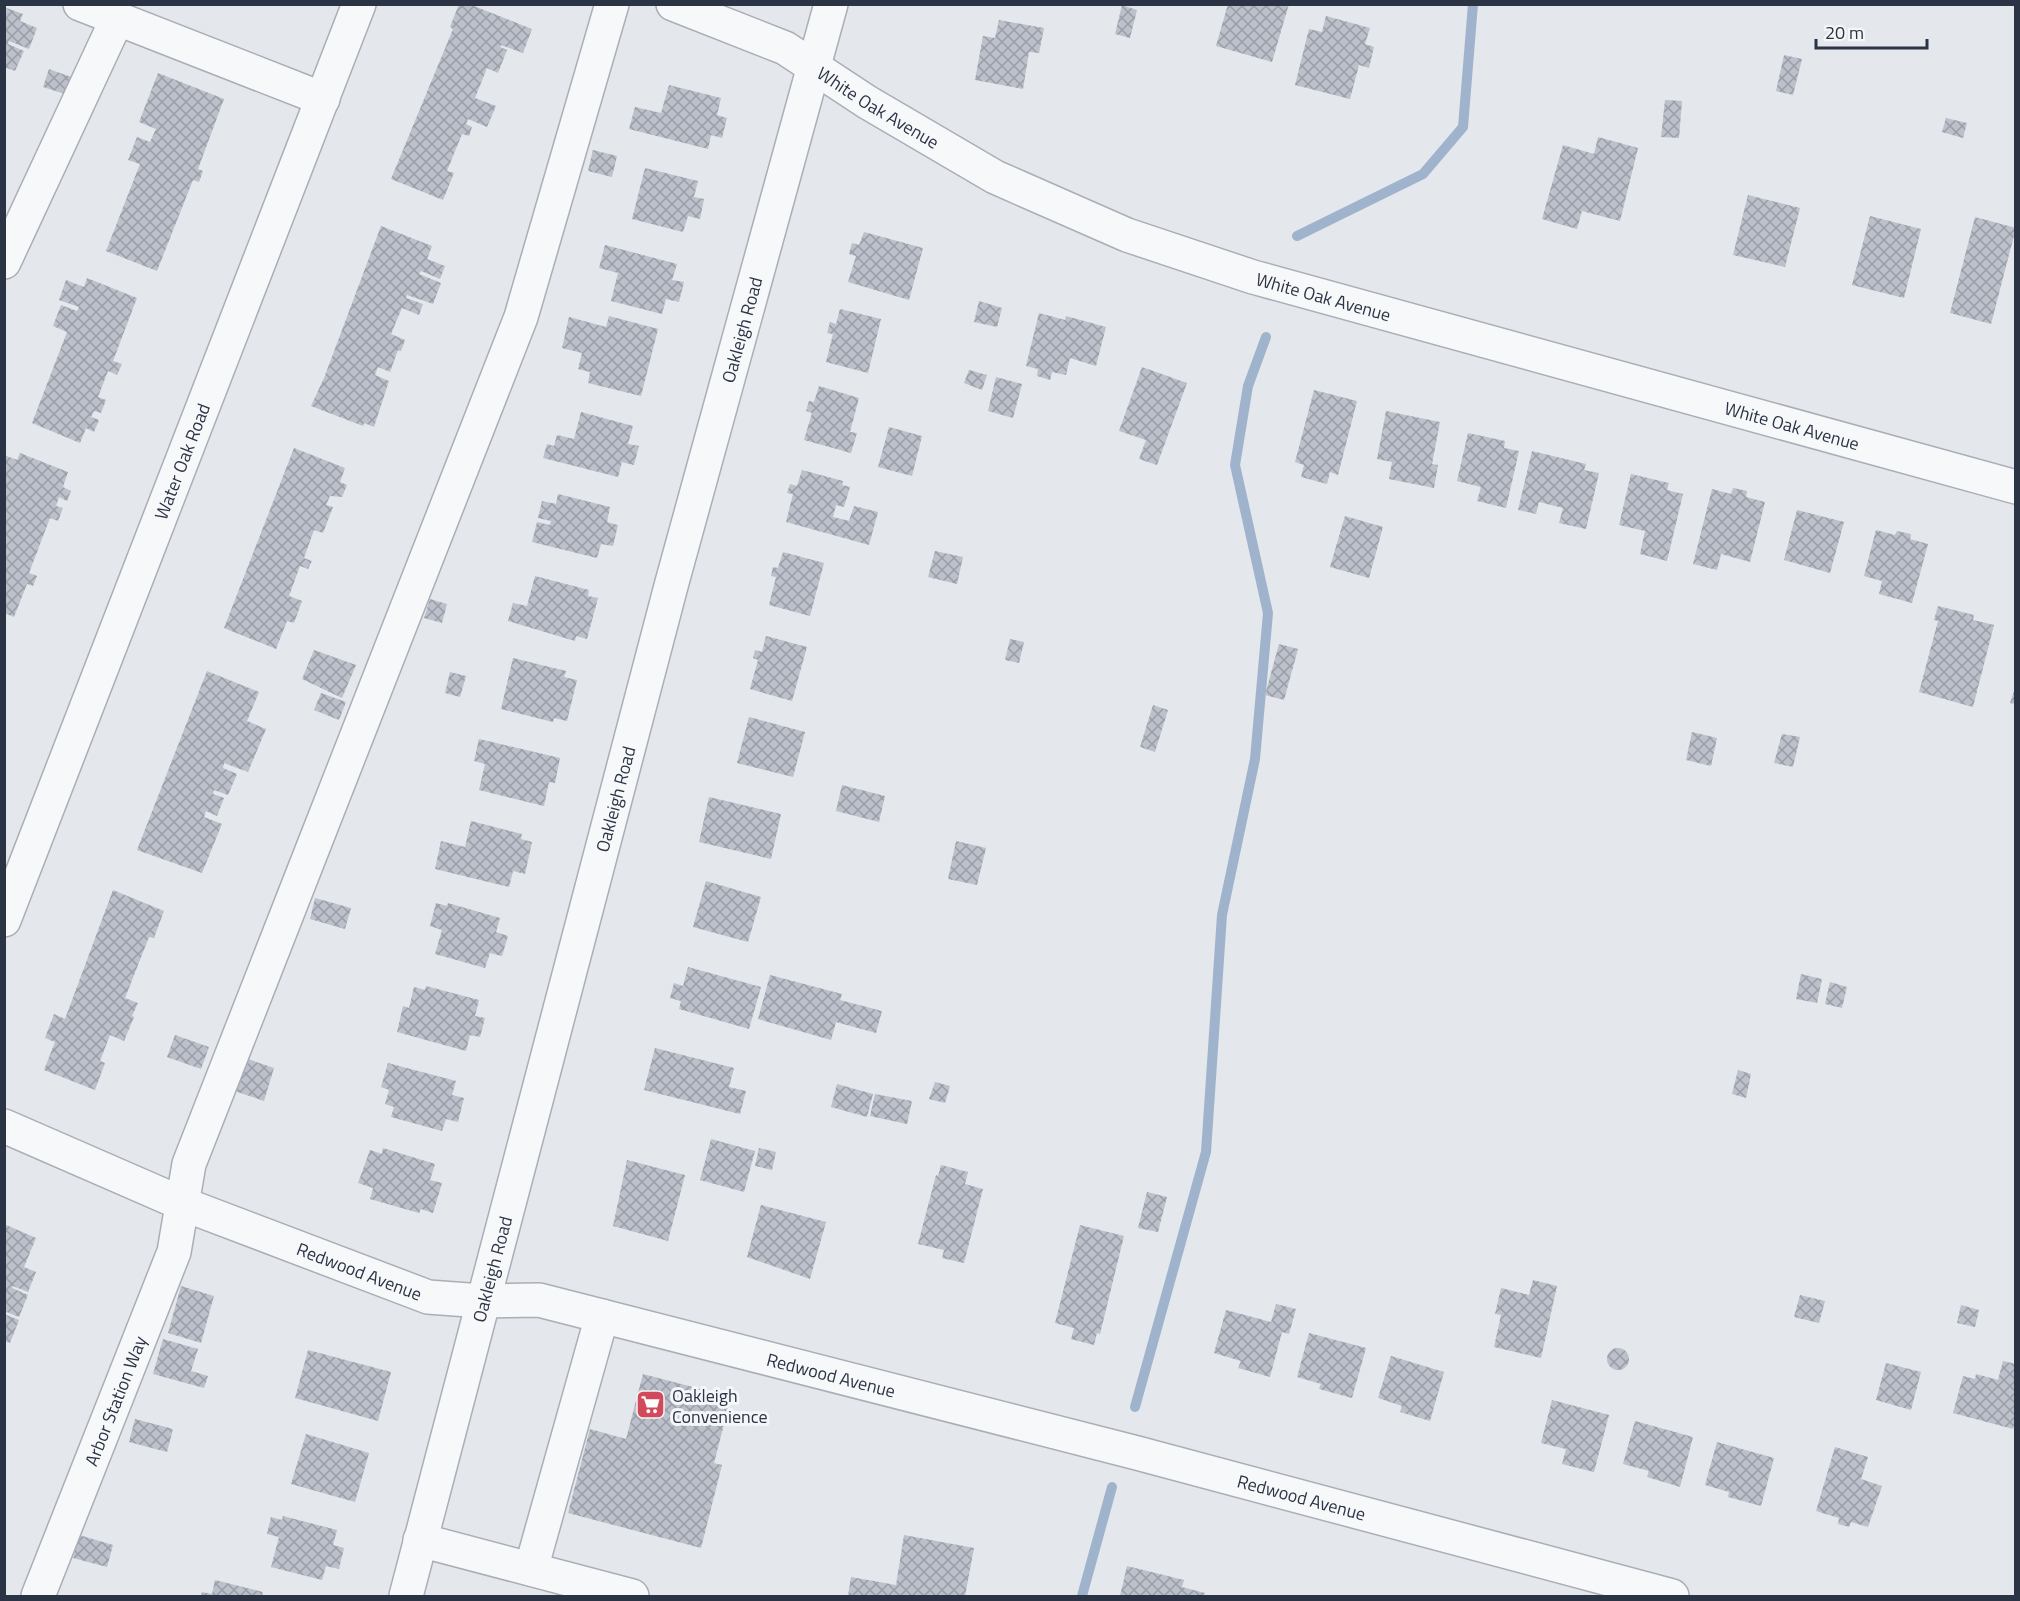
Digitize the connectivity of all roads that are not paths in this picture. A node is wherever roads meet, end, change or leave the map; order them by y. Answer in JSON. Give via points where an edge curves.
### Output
{"nodes":[{"id":1,"x":80,"y":4,"type":"edge"},
{"id":2,"x":359,"y":4,"type":"edge"},
{"id":3,"x":612,"y":4,"type":"edge"},
{"id":4,"x":673,"y":4,"type":"edge"},
{"id":5,"x":831,"y":4,"type":"edge"},
{"id":6,"x":117,"y":19,"type":"junction"},
{"id":7,"x":814,"y":67,"type":"junction"},
{"id":8,"x":323,"y":99,"type":"junction"},
{"id":9,"x":4,"y":262,"type":"edge"},
{"id":10,"x":2016,"y":487,"type":"edge"},
{"id":11,"x":13,"y":873,"type":"edge"},
{"id":12,"x":4,"y":920,"type":"edge"},
{"id":13,"x":4,"y":1126,"type":"edge"},
{"id":14,"x":183,"y":1204,"type":"junction"},
{"id":15,"x":482,"y":1301,"type":"junction"},
{"id":16,"x":602,"y":1316,"type":"junction"},
{"id":17,"x":420,"y":1540,"type":"junction"},
{"id":18,"x":531,"y":1569,"type":"junction"},
{"id":19,"x":38,"y":1596,"type":"edge"},
{"id":20,"x":406,"y":1596,"type":"edge"},
{"id":21,"x":632,"y":1596,"type":"edge"},
{"id":22,"x":1672,"y":1596,"type":"edge"}],
"edges":[{"from":1,"to":6,"type":"street"},
{"from":2,"to":8,"type":"street","name":"Water Oak Road"},
{"from":3,"to":14,"type":"street","name":"Arbor Station Way","via":[[521,317],[189,1164]]},
{"from":4,"to":7,"type":"street","name":"White Oak Avenue","via":[[785,48]]},
{"from":5,"to":7,"type":"street","name":"Oakleigh Road"},
{"from":6,"to":8,"type":"street"},
{"from":6,"to":9,"type":"street"},
{"from":7,"to":10,"type":"street","name":"White Oak Avenue","via":[[995,177],[1072,213],[1188,257]]},
{"from":7,"to":15,"type":"street","name":"Oakleigh Road","via":[[671,586]]},
{"from":8,"to":11,"type":"street","name":"Water Oak Road"},
{"from":11,"to":12,"type":"street","name":"Water Oak Road"},
{"from":13,"to":14,"type":"street","name":"Redwood Avenue"},
{"from":14,"to":15,"type":"street","name":"Redwood Avenue","via":[[428,1297]]},
{"from":14,"to":19,"type":"street","name":"Arbor Station Way","via":[[174,1252]]},
{"from":15,"to":16,"type":"street","name":"Redwood Avenue","via":[[539,1300]]},
{"from":15,"to":17,"type":"street","name":"Oakleigh Road"},
{"from":16,"to":18,"type":"street"},
{"from":16,"to":22,"type":"street","name":"Redwood Avenue"},
{"from":17,"to":18,"type":"street"},
{"from":17,"to":20,"type":"street","name":"Oakleigh Road"},
{"from":18,"to":21,"type":"street"}]}
